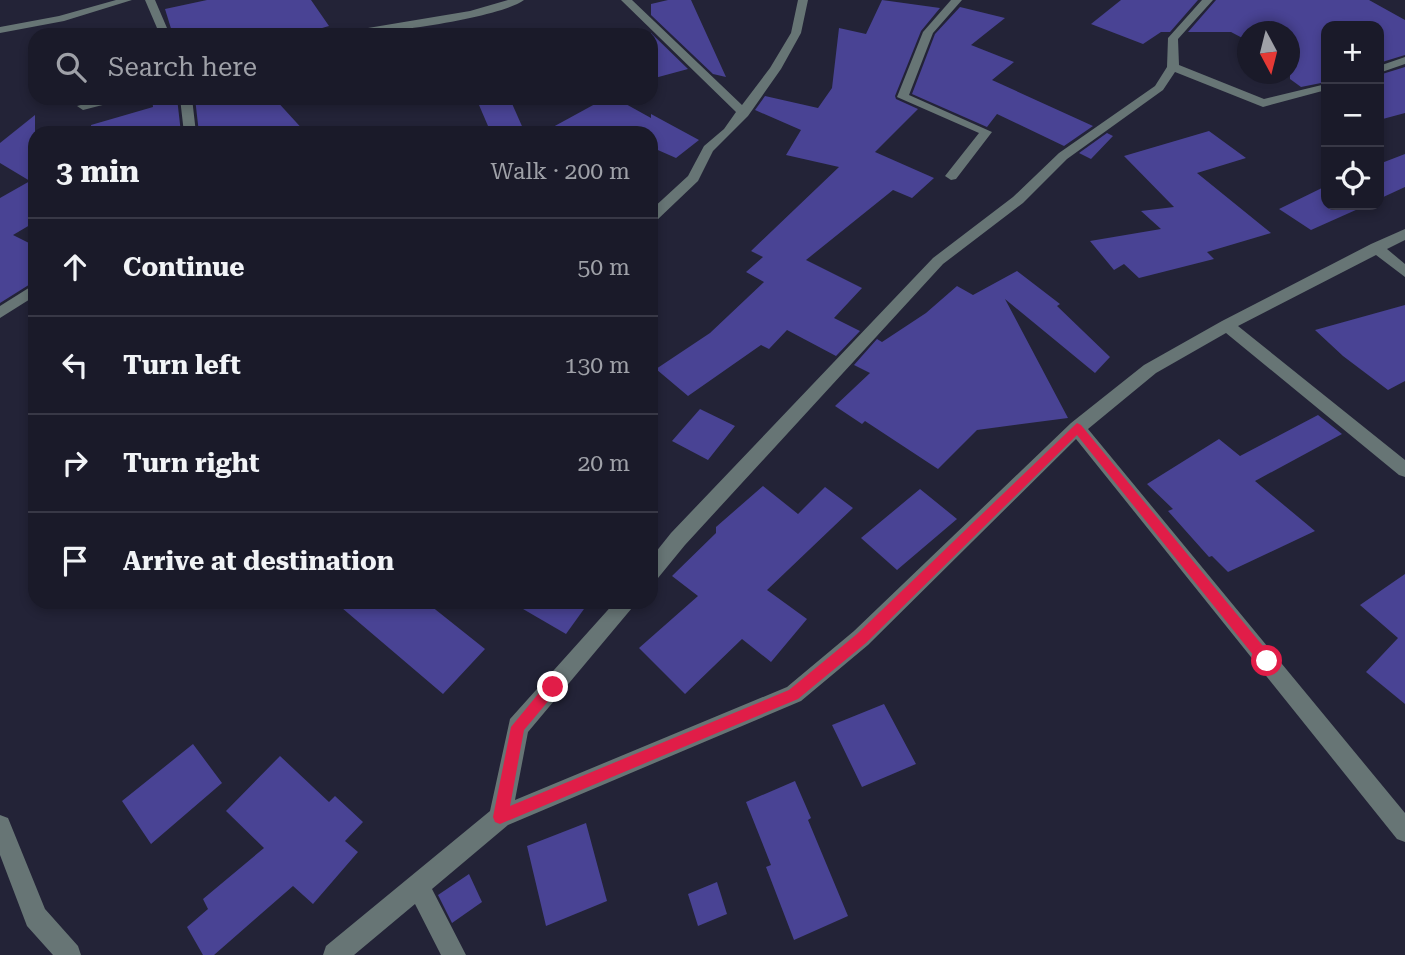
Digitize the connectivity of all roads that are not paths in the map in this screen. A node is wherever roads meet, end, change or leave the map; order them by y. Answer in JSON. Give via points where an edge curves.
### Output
{"nodes":[{"id":1,"x":127,"y":0,"type":"edge"},
{"id":2,"x":150,"y":0,"type":"edge"},
{"id":3,"x":519,"y":0,"type":"edge"},
{"id":4,"x":626,"y":0,"type":"edge"},
{"id":5,"x":803,"y":0,"type":"edge"},
{"id":6,"x":957,"y":0,"type":"edge"},
{"id":7,"x":1208,"y":0,"type":"edge"},
{"id":8,"x":162,"y":28,"type":"edge"},
{"id":9,"x":386,"y":28,"type":"edge"},
{"id":10,"x":655,"y":28,"type":"edge"},
{"id":11,"x":0,"y":30,"type":"edge"},
{"id":12,"x":658,"y":31,"type":"edge"},
{"id":13,"x":1399,"y":62,"type":"edge"},
{"id":14,"x":1173,"y":66,"type":"junction"},
{"id":15,"x":1405,"y":71,"type":"edge"},
{"id":16,"x":1321,"y":88,"type":"edge"},
{"id":17,"x":88,"y":105,"type":"edge"},
{"id":18,"x":187,"y":105,"type":"edge"},
{"id":19,"x":83,"y":106,"type":"dead end"},
{"id":20,"x":744,"y":113,"type":"junction"},
{"id":21,"x":189,"y":126,"type":"edge"},
{"id":22,"x":951,"y":176,"type":"dead end"},
{"id":23,"x":658,"y":211,"type":"edge"},
{"id":24,"x":1405,"y":234,"type":"edge"},
{"id":25,"x":1376,"y":247,"type":"junction"},
{"id":26,"x":1405,"y":272,"type":"edge"},
{"id":27,"x":28,"y":294,"type":"edge"},
{"id":28,"x":0,"y":313,"type":"edge"},
{"id":29,"x":1227,"y":325,"type":"junction"},
{"id":30,"x":1077,"y":428,"type":"junction"},
{"id":31,"x":1405,"y":470,"type":"edge"},
{"id":32,"x":658,"y":563,"type":"edge"},
{"id":33,"x":621,"y":609,"type":"edge"},
{"id":34,"x":500,"y":817,"type":"junction"},
{"id":35,"x":0,"y":826,"type":"edge"},
{"id":36,"x":1405,"y":831,"type":"edge"},
{"id":37,"x":418,"y":886,"type":"junction"},
{"id":38,"x":69,"y":955,"type":"edge"},
{"id":39,"x":335,"y":955,"type":"edge"},
{"id":40,"x":454,"y":955,"type":"edge"}],
"edges":[{"from":1,"to":11,"type":"street"},
{"from":2,"to":8,"type":"street"},
{"from":3,"to":9,"type":"street","via":[[471,14]]},
{"from":4,"to":10,"type":"street"},
{"from":5,"to":20,"type":"street","via":[[796,33]]},
{"from":6,"to":22,"type":"street","via":[[928,32],[903,97],[986,132]]},
{"from":7,"to":14,"type":"street","via":[[1173,38]]},
{"from":12,"to":20,"type":"street"},
{"from":13,"to":15,"type":"street"},
{"from":14,"to":16,"type":"street","via":[[1264,103]]},
{"from":14,"to":32,"type":"street","via":[[1159,88],[1063,156],[1018,200],[938,261]]},
{"from":17,"to":19,"type":"street"},
{"from":18,"to":21,"type":"street"},
{"from":20,"to":23,"type":"street","via":[[708,149],[693,178]]},
{"from":24,"to":25,"type":"street"},
{"from":25,"to":26,"type":"street"},
{"from":25,"to":29,"type":"street"},
{"from":27,"to":28,"type":"street"},
{"from":29,"to":30,"type":"street","via":[[1150,369]]},
{"from":29,"to":31,"type":"street"},
{"from":30,"to":34,"type":"street","via":[[861,639],[794,694]]},
{"from":30,"to":36,"type":"street"},
{"from":33,"to":34,"type":"street","via":[[518,727]]},
{"from":34,"to":37,"type":"street"},
{"from":35,"to":38,"type":"street","via":[[36,917]]},
{"from":37,"to":39,"type":"street"},
{"from":37,"to":40,"type":"street"}]}
